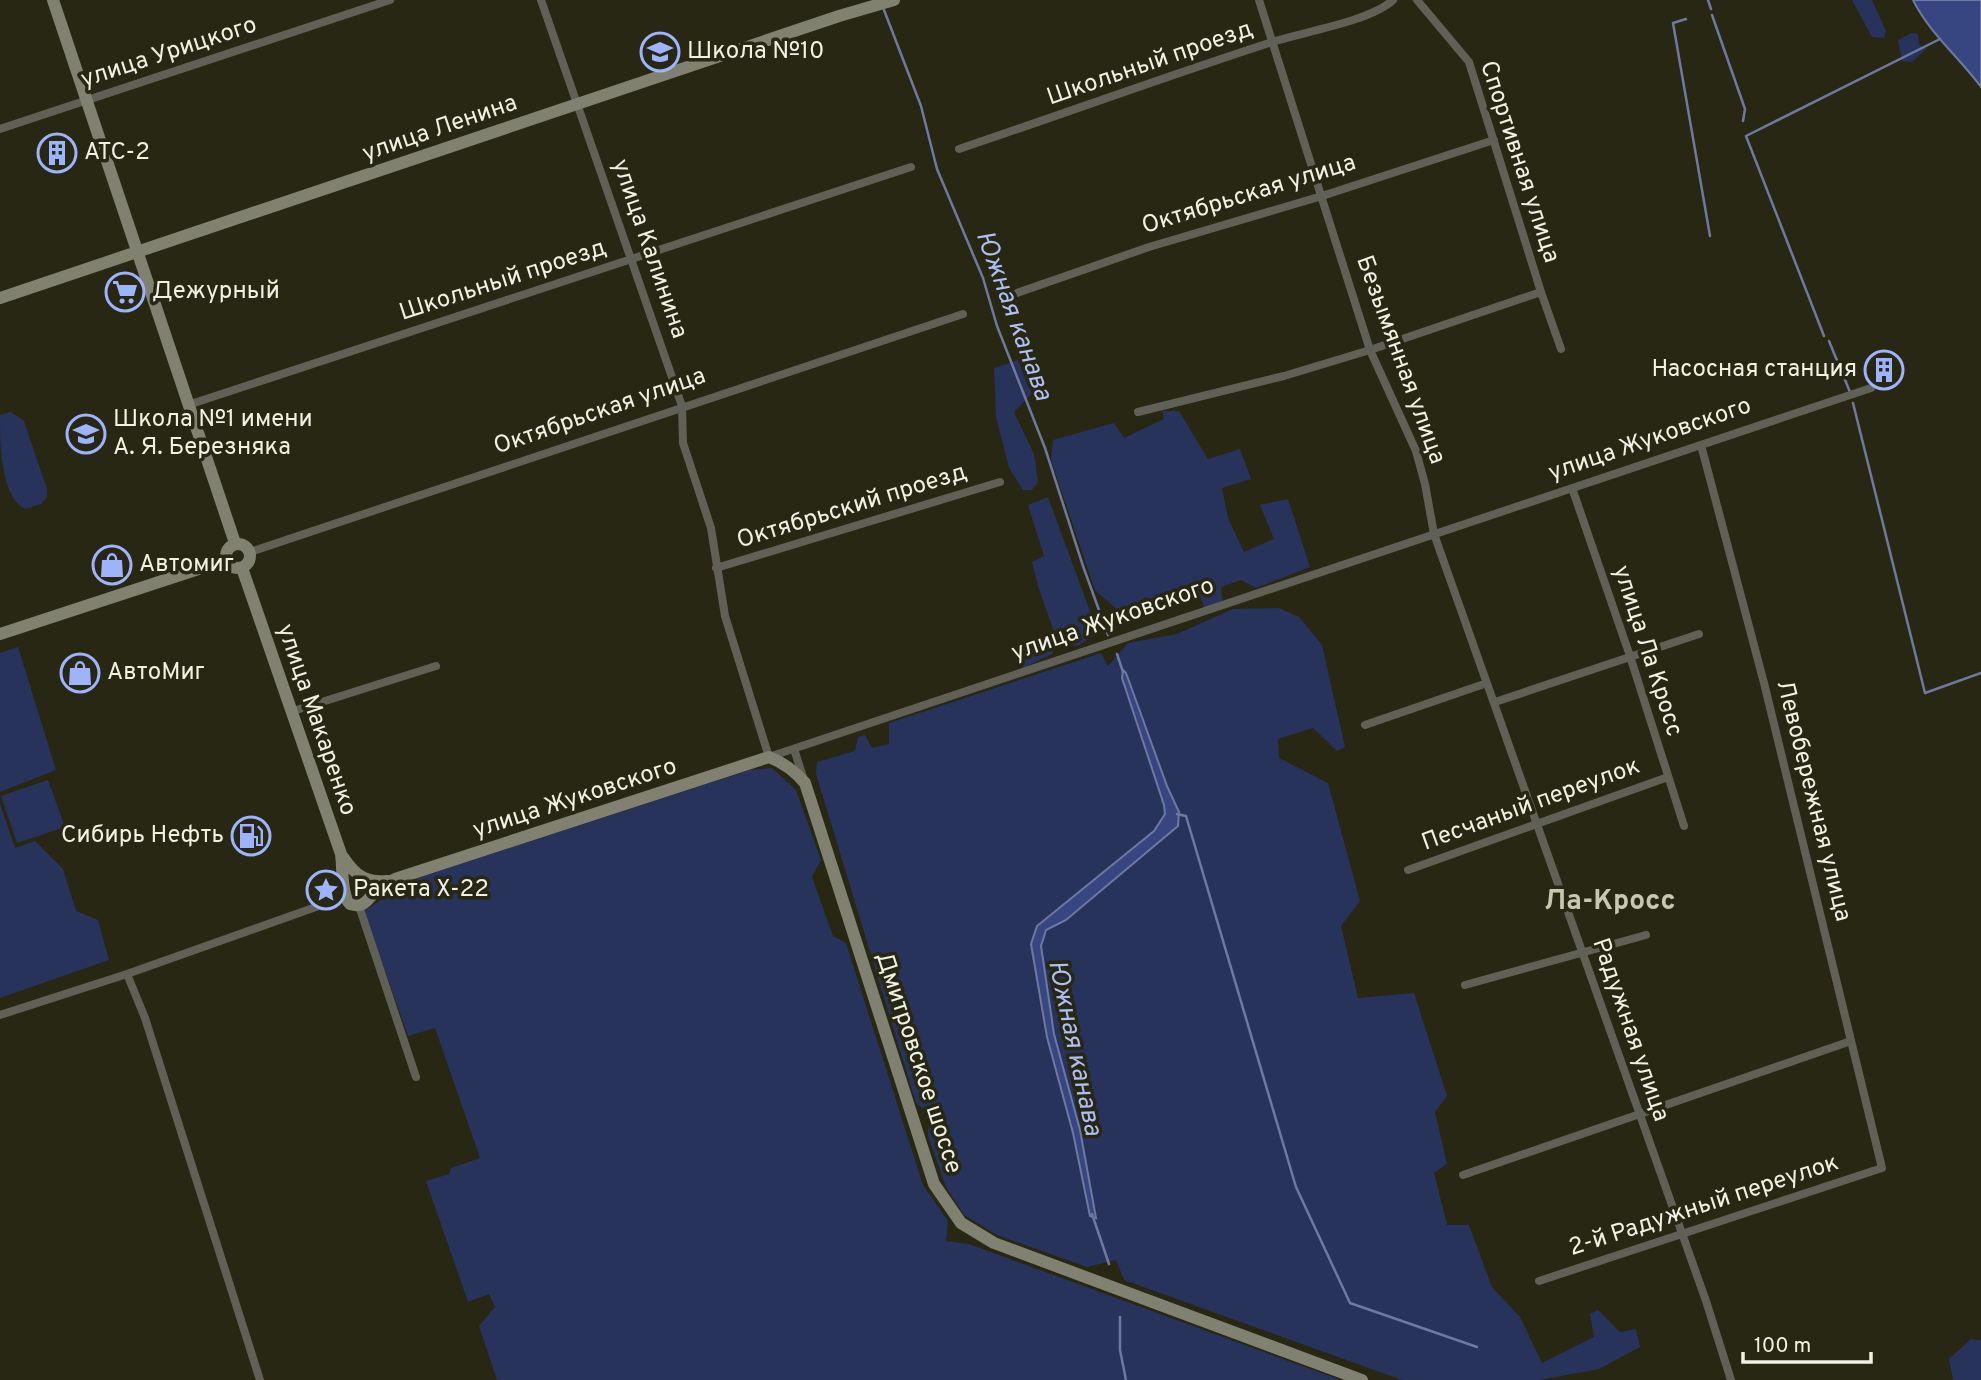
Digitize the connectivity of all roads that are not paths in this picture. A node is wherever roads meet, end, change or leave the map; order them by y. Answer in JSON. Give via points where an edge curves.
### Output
{"nodes":[{"id":1,"x":53,"y":0,"type":"edge"},
{"id":2,"x":390,"y":0,"type":"edge"},
{"id":3,"x":541,"y":0,"type":"edge"},
{"id":4,"x":893,"y":0,"type":"edge"},
{"id":5,"x":1259,"y":0,"type":"edge"},
{"id":6,"x":1392,"y":0,"type":"edge"},
{"id":7,"x":1417,"y":0,"type":"edge"},
{"id":8,"x":1274,"y":42,"type":"junction"},
{"id":9,"x":86,"y":100,"type":"junction"},
{"id":10,"x":579,"y":104,"type":"junction"},
{"id":11,"x":0,"y":129,"type":"edge"},
{"id":12,"x":1494,"y":140,"type":"junction"},
{"id":13,"x":959,"y":149,"type":"dead end"},
{"id":14,"x":911,"y":167,"type":"dead end"},
{"id":15,"x":1322,"y":196,"type":"junction"},
{"id":16,"x":137,"y":253,"type":"junction"},
{"id":17,"x":632,"y":259,"type":"junction"},
{"id":18,"x":1541,"y":292,"type":"junction"},
{"id":19,"x":1017,"y":293,"type":"dead end"},
{"id":20,"x":0,"y":298,"type":"edge"},
{"id":21,"x":963,"y":314,"type":"dead end"},
{"id":22,"x":1561,"y":349,"type":"dead end"},
{"id":23,"x":1370,"y":350,"type":"junction"},
{"id":24,"x":1871,"y":388,"type":"dead end"},
{"id":25,"x":188,"y":405,"type":"junction"},
{"id":26,"x":682,"y":406,"type":"junction"},
{"id":27,"x":1138,"y":412,"type":"dead end"},
{"id":28,"x":1702,"y":444,"type":"junction"},
{"id":29,"x":1000,"y":482,"type":"dead end"},
{"id":30,"x":1572,"y":488,"type":"junction"},
{"id":31,"x":1434,"y":534,"type":"junction"},
{"id":32,"x":235,"y":543,"type":"junction"},
{"id":33,"x":250,"y":552,"type":"junction"},
{"id":34,"x":226,"y":560,"type":"junction"},
{"id":35,"x":242,"y":568,"type":"junction"},
{"id":36,"x":716,"y":568,"type":"junction"},
{"id":37,"x":0,"y":634,"type":"edge"},
{"id":38,"x":1699,"y":634,"type":"dead end"},
{"id":39,"x":1630,"y":656,"type":"junction"},
{"id":40,"x":436,"y":666,"type":"dead end"},
{"id":41,"x":1487,"y":683,"type":"junction"},
{"id":42,"x":1495,"y":702,"type":"junction"},
{"id":43,"x":290,"y":712,"type":"junction"},
{"id":44,"x":1365,"y":725,"type":"dead end"},
{"id":45,"x":794,"y":749,"type":"junction"},
{"id":46,"x":769,"y":757,"type":"junction"},
{"id":47,"x":1668,"y":777,"type":"junction"},
{"id":48,"x":805,"y":783,"type":"junction"},
{"id":49,"x":1538,"y":823,"type":"junction"},
{"id":50,"x":1684,"y":826,"type":"dead end"},
{"id":51,"x":341,"y":853,"type":"junction"},
{"id":52,"x":1408,"y":870,"type":"dead end"},
{"id":53,"x":363,"y":879,"type":"junction"},
{"id":54,"x":395,"y":880,"type":"junction"},
{"id":55,"x":344,"y":892,"type":"junction"},
{"id":56,"x":371,"y":896,"type":"junction"},
{"id":57,"x":359,"y":906,"type":"junction"},
{"id":58,"x":1646,"y":935,"type":"dead end"},
{"id":59,"x":1583,"y":954,"type":"junction"},
{"id":60,"x":127,"y":974,"type":"junction"},
{"id":61,"x":1465,"y":985,"type":"dead end"},
{"id":62,"x":0,"y":1015,"type":"edge"},
{"id":63,"x":1851,"y":1041,"type":"junction"},
{"id":64,"x":416,"y":1077,"type":"dead end"},
{"id":65,"x":1639,"y":1114,"type":"junction"},
{"id":66,"x":1882,"y":1168,"type":"joint"},
{"id":67,"x":1463,"y":1175,"type":"dead end"},
{"id":68,"x":1682,"y":1235,"type":"junction"},
{"id":69,"x":1539,"y":1281,"type":"dead end"},
{"id":70,"x":260,"y":1380,"type":"edge"},
{"id":71,"x":1362,"y":1380,"type":"edge"},
{"id":72,"x":1731,"y":1380,"type":"edge"}],
"edges":[{"from":1,"to":9,"type":"street"},
{"from":2,"to":9,"type":"street","name":"улица Урицкого"},
{"from":3,"to":10,"type":"street","name":"улица Калинина"},
{"from":4,"to":10,"type":"street","name":"улица Ленина"},
{"from":5,"to":8,"type":"street","name":"Безымянная улица"},
{"from":6,"to":8,"type":"street","name":"Школьный проезд","via":[[1364,15]]},
{"from":7,"to":12,"type":"street","name":"Спортивная улица","via":[[1469,62]]},
{"from":8,"to":13,"type":"street","name":"Школьный проезд"},
{"from":8,"to":15,"type":"street","name":"Безымянная улица"},
{"from":9,"to":11,"type":"street","name":"улица Урицкого"},
{"from":9,"to":16,"type":"street"},
{"from":10,"to":16,"type":"street","name":"улица Ленина"},
{"from":10,"to":17,"type":"street","name":"улица Калинина"},
{"from":12,"to":15,"type":"street","name":"Октябрьская улица"},
{"from":12,"to":18,"type":"street","name":"Спортивная улица"},
{"from":14,"to":17,"type":"street","name":"Школьный проезд"},
{"from":15,"to":19,"type":"street","name":"Октябрьская улица","via":[[1149,247]]},
{"from":15,"to":23,"type":"street","name":"Безымянная улица"},
{"from":16,"to":20,"type":"street","name":"улица Ленина"},
{"from":16,"to":25,"type":"street"},
{"from":17,"to":25,"type":"street","name":"Школьный проезд"},
{"from":17,"to":26,"type":"street","name":"улица Калинина"},
{"from":18,"to":22,"type":"street","name":"Спортивная улица"},
{"from":18,"to":23,"type":"street"},
{"from":21,"to":26,"type":"street","name":"Октябрьская улица"},
{"from":23,"to":27,"type":"street"},
{"from":23,"to":31,"type":"street","name":"Безымянная улица","via":[[1416,451]]},
{"from":24,"to":28,"type":"street","name":"улица Жуковского"},
{"from":25,"to":32,"type":"street"},
{"from":26,"to":33,"type":"street","name":"Октябрьская улица"},
{"from":26,"to":36,"type":"street","name":"улица Калинина","via":[[683,443],[711,528]]},
{"from":28,"to":30,"type":"street","name":"улица Жуковского"},
{"from":28,"to":63,"type":"street","name":"Левобережная улица"},
{"from":29,"to":36,"type":"street","name":"Октябрьский проезд"},
{"from":30,"to":31,"type":"street","name":"улица Жуковского"},
{"from":30,"to":39,"type":"street","name":"улица Ла Кросс"},
{"from":31,"to":41,"type":"street","name":"Радужная улица"},
{"from":31,"to":45,"type":"street","name":"улица Жуковского"},
{"from":32,"to":33,"type":"street"},
{"from":32,"to":34,"type":"street","via":[[227,550]]},
{"from":33,"to":35,"type":"street","via":[[249,562]]},
{"from":34,"to":35,"type":"street","via":[[232,567]]},
{"from":34,"to":37,"type":"street"},
{"from":35,"to":43,"type":"street","name":"улица Макаренко"},
{"from":36,"to":46,"type":"street","name":"улица Калинина","via":[[725,616]]},
{"from":38,"to":39,"type":"street"},
{"from":39,"to":42,"type":"street"},
{"from":39,"to":47,"type":"street","name":"улица Ла Кросс"},
{"from":40,"to":43,"type":"street"},
{"from":41,"to":42,"type":"street","name":"Радужная улица"},
{"from":41,"to":44,"type":"street"},
{"from":42,"to":49,"type":"street","name":"Радужная улица"},
{"from":43,"to":51,"type":"street","name":"улица Макаренко"},
{"from":45,"to":46,"type":"street","name":"улица Жуковского"},
{"from":45,"to":48,"type":"street"},
{"from":46,"to":48,"type":"street","via":[[787,765]]},
{"from":46,"to":54,"type":"street","name":"улица Жуковского"},
{"from":47,"to":49,"type":"street","name":"Песчаный переулок"},
{"from":47,"to":50,"type":"street","name":"улица Ла Кросс"},
{"from":48,"to":71,"type":"street","name":"Дмитровское шоссе","via":[[934,1184],[961,1223],[994,1243]]},
{"from":49,"to":52,"type":"street","name":"Песчаный переулок"},
{"from":49,"to":59,"type":"street","name":"Радужная улица"},
{"from":51,"to":53,"type":"street"},
{"from":51,"to":55,"type":"street","name":"улица Макаренко"},
{"from":53,"to":54,"type":"street"},
{"from":53,"to":55,"type":"street","via":[[353,878]]},
{"from":53,"to":56,"type":"street","via":[[371,887]]},
{"from":54,"to":56,"type":"street","name":"улица Жуковского"},
{"from":55,"to":57,"type":"street","via":[[350,904]]},
{"from":55,"to":60,"type":"street"},
{"from":56,"to":57,"type":"street"},
{"from":57,"to":64,"type":"street"},
{"from":58,"to":59,"type":"street"},
{"from":59,"to":61,"type":"street"},
{"from":59,"to":65,"type":"street","name":"Радужная улица"},
{"from":60,"to":62,"type":"street"},
{"from":60,"to":70,"type":"street"},
{"from":63,"to":65,"type":"street"},
{"from":63,"to":66,"type":"street","name":"Левобережная улица"},
{"from":65,"to":67,"type":"street"},
{"from":65,"to":68,"type":"street","name":"Радужная улица"},
{"from":66,"to":68,"type":"street","name":"2-й Радужный переулок"},
{"from":68,"to":69,"type":"street","name":"2-й Радужный переулок"},
{"from":68,"to":72,"type":"street","name":"Радужная улица"}]}
